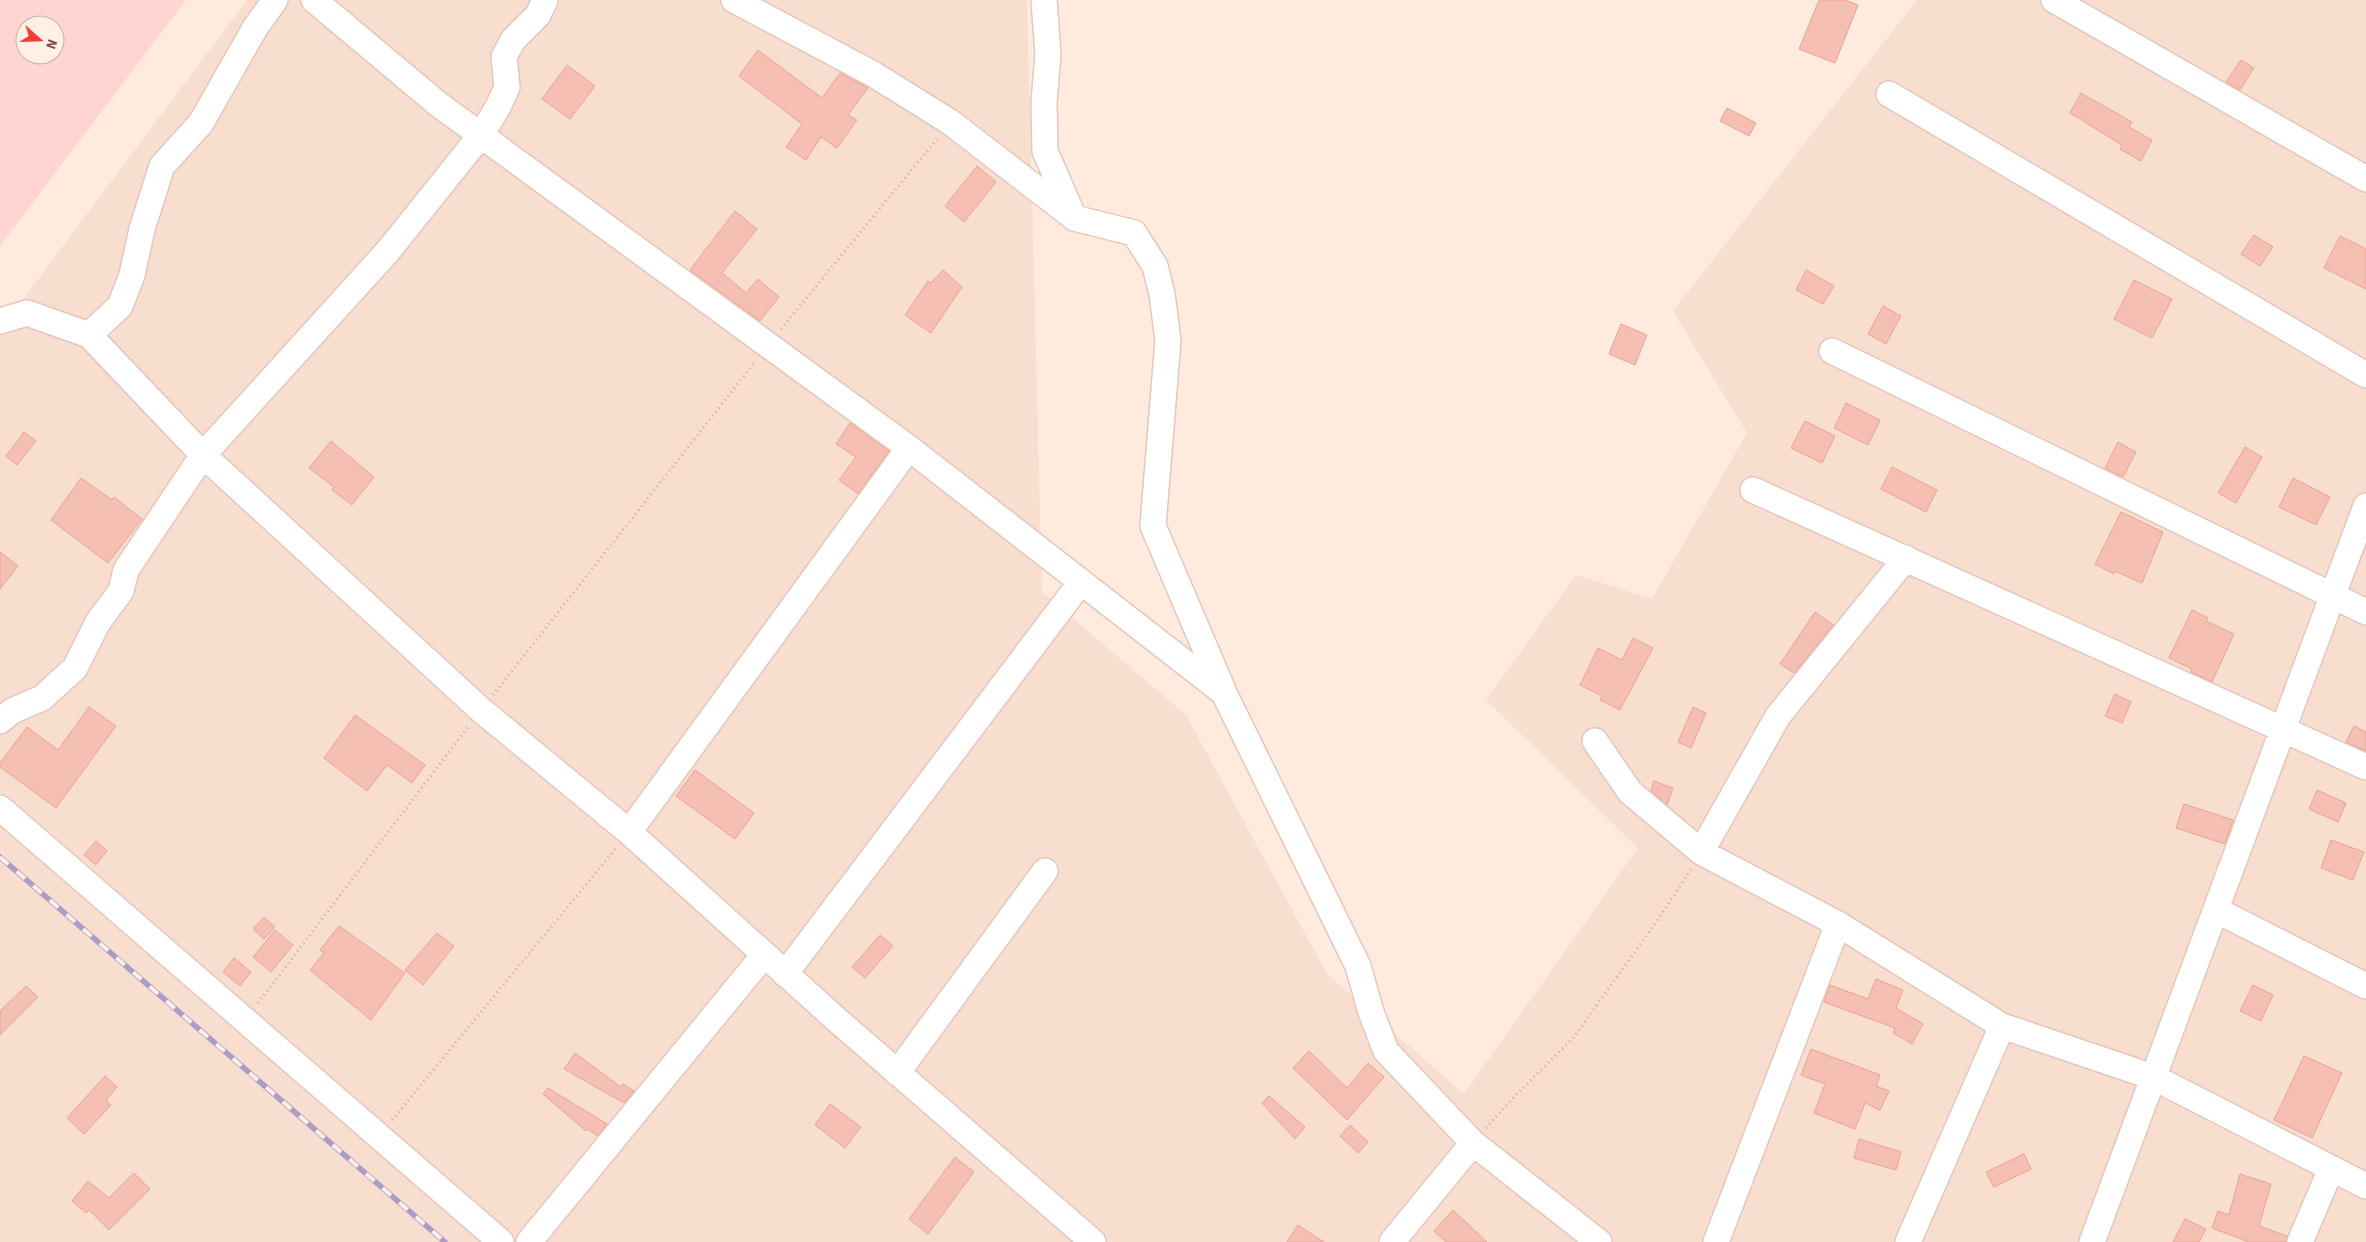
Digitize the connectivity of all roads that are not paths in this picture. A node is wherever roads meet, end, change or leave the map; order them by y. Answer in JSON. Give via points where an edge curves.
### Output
{"nodes":[{"id":1,"x":275,"y":0,"type":"edge"},
{"id":2,"x":314,"y":0,"type":"edge"},
{"id":3,"x":545,"y":0,"type":"edge"},
{"id":4,"x":734,"y":0,"type":"edge"},
{"id":5,"x":1044,"y":0,"type":"edge"},
{"id":6,"x":2054,"y":0,"type":"edge"},
{"id":7,"x":1889,"y":94,"type":"dead end"},
{"id":8,"x":481,"y":135,"type":"junction"},
{"id":9,"x":2366,"y":179,"type":"edge"},
{"id":10,"x":1074,"y":218,"type":"junction"},
{"id":11,"x":0,"y":321,"type":"edge"},
{"id":12,"x":89,"y":335,"type":"junction"},
{"id":13,"x":1832,"y":351,"type":"dead end"},
{"id":14,"x":2366,"y":375,"type":"edge"},
{"id":15,"x":909,"y":448,"type":"junction"},
{"id":16,"x":202,"y":456,"type":"junction"},
{"id":17,"x":1753,"y":490,"type":"dead end"},
{"id":18,"x":2366,"y":506,"type":"edge"},
{"id":19,"x":1906,"y":558,"type":"junction"},
{"id":20,"x":1081,"y":582,"type":"junction"},
{"id":21,"x":2332,"y":596,"type":"junction"},
{"id":22,"x":2366,"y":612,"type":"edge"},
{"id":23,"x":1226,"y":695,"type":"junction"},
{"id":24,"x":0,"y":721,"type":"edge"},
{"id":25,"x":2283,"y":729,"type":"junction"},
{"id":26,"x":1595,"y":741,"type":"dead end"},
{"id":27,"x":2366,"y":767,"type":"edge"},
{"id":28,"x":0,"y":808,"type":"edge"},
{"id":29,"x":629,"y":832,"type":"junction"},
{"id":30,"x":1701,"y":852,"type":"junction"},
{"id":31,"x":1045,"y":871,"type":"dead end"},
{"id":32,"x":2216,"y":910,"type":"junction"},
{"id":33,"x":1838,"y":924,"type":"junction"},
{"id":34,"x":764,"y":954,"type":"junction"},
{"id":35,"x":785,"y":974,"type":"junction"},
{"id":36,"x":2366,"y":986,"type":"edge"},
{"id":37,"x":2002,"y":1026,"type":"junction"},
{"id":38,"x":897,"y":1073,"type":"junction"},
{"id":39,"x":2153,"y":1077,"type":"junction"},
{"id":40,"x":1473,"y":1143,"type":"junction"},
{"id":41,"x":2331,"y":1169,"type":"junction"},
{"id":42,"x":2366,"y":1186,"type":"edge"},
{"id":43,"x":501,"y":1242,"type":"edge"},
{"id":44,"x":529,"y":1242,"type":"edge"},
{"id":45,"x":1093,"y":1242,"type":"edge"},
{"id":46,"x":1392,"y":1242,"type":"edge"},
{"id":47,"x":1599,"y":1242,"type":"edge"},
{"id":48,"x":1716,"y":1242,"type":"edge"},
{"id":49,"x":1908,"y":1242,"type":"edge"},
{"id":50,"x":2092,"y":1242,"type":"edge"},
{"id":51,"x":2300,"y":1242,"type":"edge"}],
"edges":[{"from":1,"to":12,"type":"street","via":[[255,28],[201,123],[162,166],[142,229],[132,275],[120,306]]},
{"from":2,"to":8,"type":"street","via":[[438,104]]},
{"from":3,"to":8,"type":"street","via":[[538,16],[513,40],[504,57],[507,87]]},
{"from":4,"to":10,"type":"street","via":[[873,74],[950,122]]},
{"from":5,"to":10,"type":"street","via":[[1048,54],[1044,102],[1045,151]]},
{"from":6,"to":9,"type":"street"},
{"from":7,"to":14,"type":"street"},
{"from":8,"to":15,"type":"street"},
{"from":8,"to":16,"type":"street","via":[[388,251]]},
{"from":10,"to":23,"type":"street","via":[[1134,234],[1154,266],[1162,294],[1168,340],[1154,526]]},
{"from":11,"to":12,"type":"street","via":[[27,313]]},
{"from":12,"to":16,"type":"street"},
{"from":13,"to":21,"type":"street"},
{"from":15,"to":20,"type":"street"},
{"from":15,"to":29,"type":"street"},
{"from":16,"to":24,"type":"street","via":[[126,570],[121,591],[98,622],[75,668],[42,698],[12,711]]},
{"from":16,"to":29,"type":"street","via":[[481,710]]},
{"from":17,"to":19,"type":"street"},
{"from":18,"to":21,"type":"street"},
{"from":19,"to":25,"type":"street"},
{"from":19,"to":30,"type":"street","via":[[1778,716]]},
{"from":20,"to":23,"type":"street"},
{"from":20,"to":35,"type":"street"},
{"from":21,"to":22,"type":"street"},
{"from":21,"to":25,"type":"street"},
{"from":23,"to":40,"type":"street","via":[[1358,966],[1386,1051]]},
{"from":25,"to":27,"type":"street"},
{"from":25,"to":32,"type":"street"},
{"from":26,"to":30,"type":"street","via":[[1630,792]]},
{"from":28,"to":43,"type":"street"},
{"from":29,"to":34,"type":"street"},
{"from":30,"to":33,"type":"street"},
{"from":31,"to":38,"type":"street"},
{"from":32,"to":36,"type":"street"},
{"from":32,"to":39,"type":"street"},
{"from":33,"to":37,"type":"street"},
{"from":33,"to":48,"type":"street"},
{"from":34,"to":35,"type":"street"},
{"from":34,"to":44,"type":"street"},
{"from":35,"to":38,"type":"street"},
{"from":37,"to":39,"type":"street"},
{"from":37,"to":49,"type":"street"},
{"from":38,"to":45,"type":"street"},
{"from":39,"to":41,"type":"street"},
{"from":39,"to":50,"type":"street"},
{"from":40,"to":46,"type":"street"},
{"from":40,"to":47,"type":"street"},
{"from":41,"to":42,"type":"street"},
{"from":41,"to":51,"type":"street"}]}
